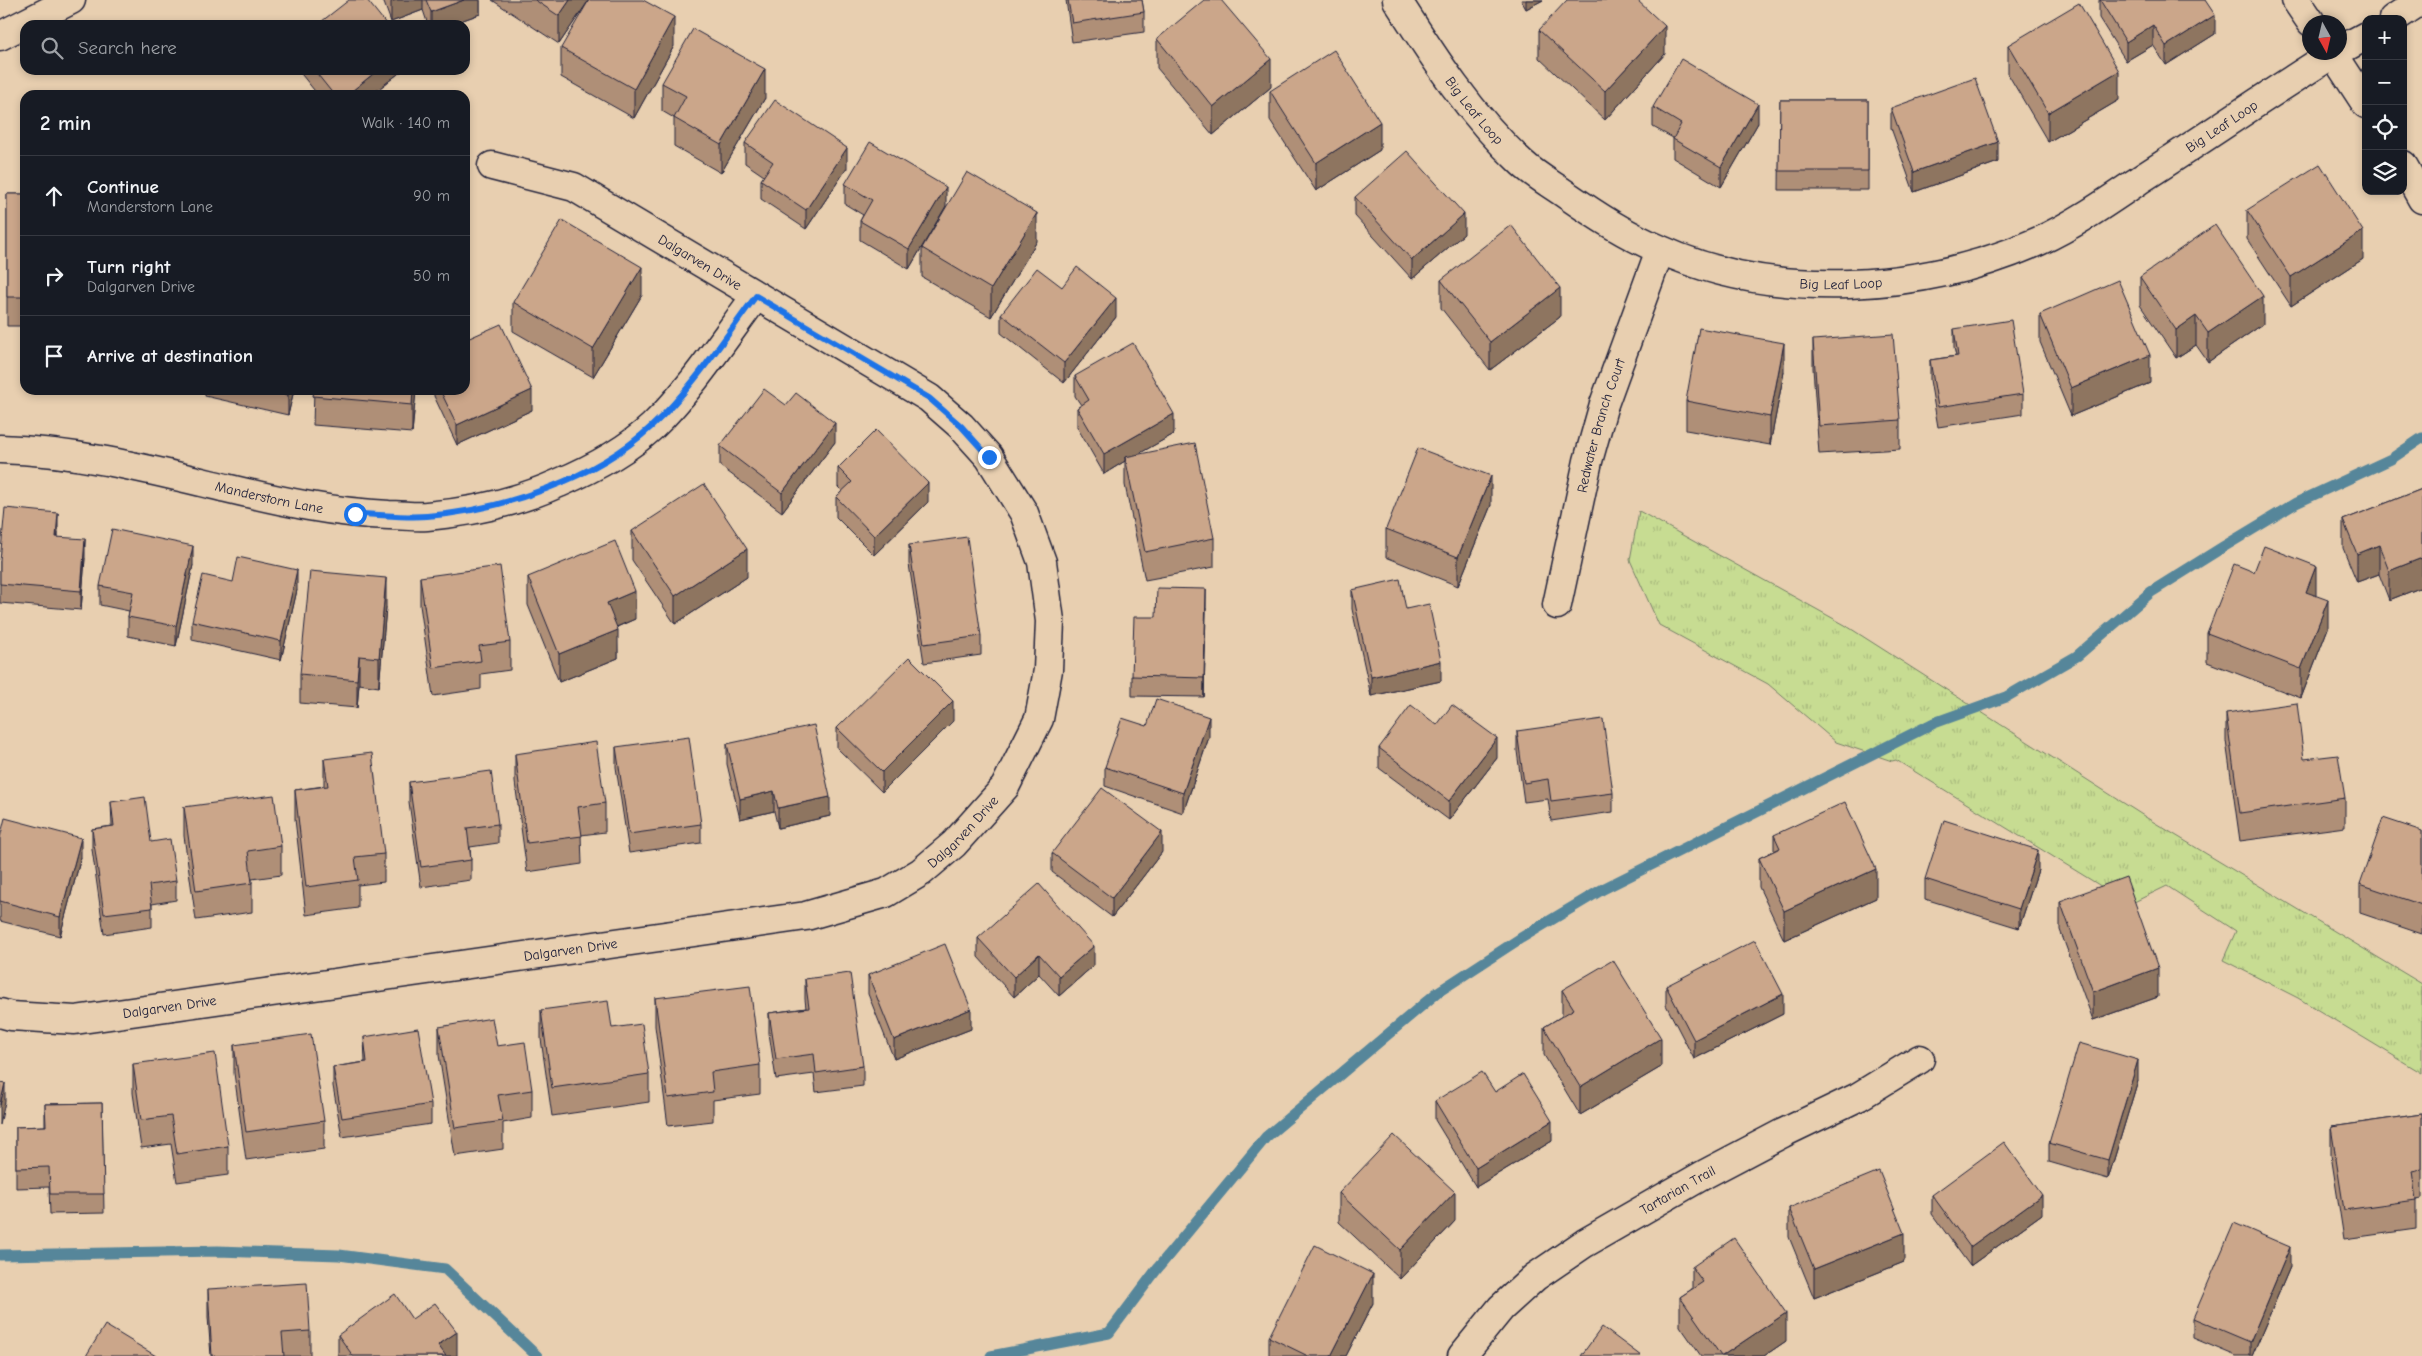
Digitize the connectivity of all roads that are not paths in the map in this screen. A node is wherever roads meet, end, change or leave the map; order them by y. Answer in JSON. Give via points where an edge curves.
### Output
{"nodes":[{"id":1,"x":71,"y":0,"type":"edge"},
{"id":2,"x":1397,"y":0,"type":"edge"},
{"id":3,"x":2296,"y":0,"type":"edge"},
{"id":4,"x":2422,"y":0,"type":"edge"},
{"id":5,"x":2306,"y":15,"type":"edge"},
{"id":6,"x":2399,"y":15,"type":"edge"},
{"id":7,"x":32,"y":20,"type":"edge"},
{"id":8,"x":20,"y":26,"type":"edge"},
{"id":9,"x":0,"y":36,"type":"edge"},
{"id":10,"x":2362,"y":38,"type":"edge"},
{"id":11,"x":2347,"y":46,"type":"edge"},
{"id":12,"x":2323,"y":60,"type":"edge"},
{"id":13,"x":2340,"y":60,"type":"edge"},
{"id":14,"x":2362,"y":97,"type":"edge"},
{"id":15,"x":492,"y":166,"type":"dead end"},
{"id":16,"x":2407,"y":172,"type":"edge"},
{"id":17,"x":2422,"y":199,"type":"edge"},
{"id":18,"x":1660,"y":250,"type":"junction"},
{"id":19,"x":756,"y":296,"type":"junction"},
{"id":20,"x":0,"y":449,"type":"edge"},
{"id":21,"x":1557,"y":605,"type":"dead end"},
{"id":22,"x":0,"y":1013,"type":"edge"},
{"id":23,"x":1920,"y":1059,"type":"dead end"},
{"id":24,"x":1462,"y":1356,"type":"edge"}],
"edges":[{"from":1,"to":7,"type":"street"},
{"from":2,"to":18,"type":"street","name":"Big Leaf Loop","via":[[1458,91],[1485,126],[1524,165],[1603,220]]},
{"from":3,"to":5,"type":"street"},
{"from":4,"to":6,"type":"street"},
{"from":8,"to":9,"type":"street"},
{"from":10,"to":11,"type":"street","name":"Big Leaf Loop"},
{"from":12,"to":18,"type":"street","name":"Big Leaf Loop","via":[[2090,212],[2041,240],[1997,258],[1914,277],[1842,284],[1759,279],[1705,266]]},
{"from":13,"to":14,"type":"street"},
{"from":15,"to":19,"type":"street","name":"Dalgarven Drive","via":[[574,188]]},
{"from":16,"to":17,"type":"street"},
{"from":18,"to":21,"type":"street","name":"Redwater Branch Court","via":[[1604,404],[1588,461]]},
{"from":19,"to":20,"type":"street","name":"Manderstorn Lane","via":[[678,400],[652,427],[626,447],[575,476],[532,495],[486,508],[426,516],[355,514],[277,500],[133,465],[46,450]]},
{"from":19,"to":22,"type":"street","name":"Dalgarven Drive","via":[[929,398],[961,426],[989,457],[1024,513],[1042,562],[1050,621],[1048,670],[1039,720],[1005,787],[954,844],[921,872],[886,893],[806,916],[74,1020]]},
{"from":23,"to":24,"type":"street","name":"Tartarian Trail","via":[[1858,1098],[1705,1174],[1585,1243],[1535,1277],[1501,1308]]}]}
